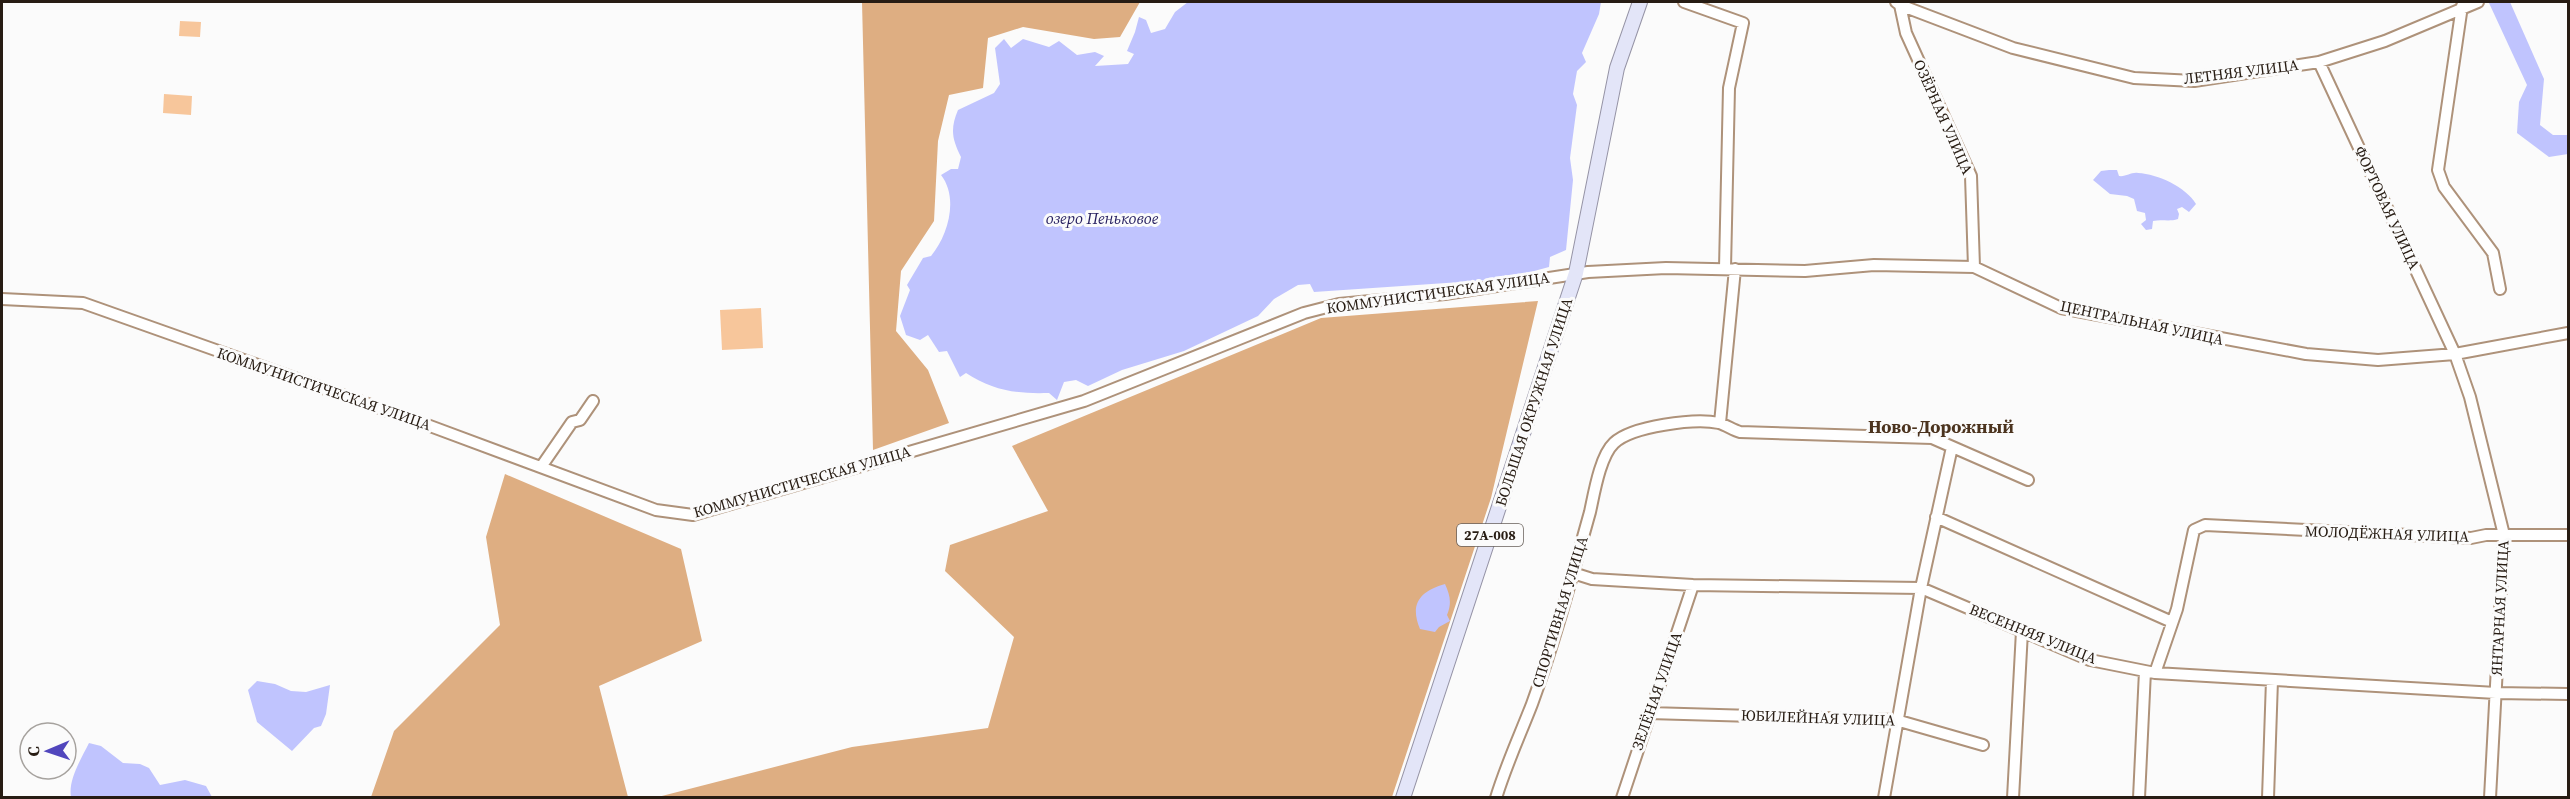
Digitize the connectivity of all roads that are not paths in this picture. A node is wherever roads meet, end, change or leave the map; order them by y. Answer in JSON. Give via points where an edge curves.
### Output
{"nodes":[{"id":1,"x":1640,"y":2,"type":"edge"},
{"id":2,"x":1684,"y":2,"type":"edge"},
{"id":3,"x":2478,"y":2,"type":"edge"},
{"id":4,"x":1898,"y":3,"type":"edge"},
{"id":5,"x":2463,"y":5,"type":"edge"},
{"id":6,"x":2319,"y":62,"type":"junction"},
{"id":7,"x":1974,"y":267,"type":"junction"},
{"id":8,"x":1730,"y":269,"type":"junction"},
{"id":9,"x":1576,"y":273,"type":"junction"},
{"id":10,"x":2500,"y":289,"type":"dead end"},
{"id":11,"x":2,"y":299,"type":"edge"},
{"id":12,"x":2568,"y":333,"type":"edge"},
{"id":13,"x":2455,"y":354,"type":"junction"},
{"id":14,"x":593,"y":401,"type":"dead end"},
{"id":15,"x":1720,"y":423,"type":"junction"},
{"id":16,"x":1952,"y":447,"type":"junction"},
{"id":17,"x":541,"y":467,"type":"junction"},
{"id":18,"x":2028,"y":480,"type":"dead end"},
{"id":19,"x":1936,"y":517,"type":"junction"},
{"id":20,"x":2568,"y":535,"type":"edge"},
{"id":21,"x":2504,"y":536,"type":"junction"},
{"id":22,"x":1573,"y":573,"type":"junction"},
{"id":23,"x":1693,"y":585,"type":"junction"},
{"id":24,"x":1921,"y":588,"type":"junction"},
{"id":25,"x":2172,"y":622,"type":"junction"},
{"id":26,"x":2022,"y":632,"type":"junction"},
{"id":27,"x":2150,"y":672,"type":"junction"},
{"id":28,"x":2272,"y":680,"type":"junction"},
{"id":29,"x":2496,"y":693,"type":"junction"},
{"id":30,"x":2568,"y":694,"type":"edge"},
{"id":31,"x":1649,"y":713,"type":"junction"},
{"id":32,"x":1896,"y":720,"type":"junction"},
{"id":33,"x":1983,"y":745,"type":"dead end"},
{"id":34,"x":1403,"y":798,"type":"edge"},
{"id":35,"x":1496,"y":798,"type":"edge"},
{"id":36,"x":1622,"y":798,"type":"edge"},
{"id":37,"x":1884,"y":798,"type":"edge"},
{"id":38,"x":2013,"y":798,"type":"edge"},
{"id":39,"x":2139,"y":798,"type":"edge"},
{"id":40,"x":2268,"y":798,"type":"edge"},
{"id":41,"x":2490,"y":798,"type":"edge"}],
"edges":[{"from":1,"to":9,"type":"main road","name":"БОЛЬШАЯ ОКРУЖНАЯ УЛИЦА","number":"27А-008","via":[[1617,68]]},
{"from":2,"to":8,"type":"street","via":[[1743,23],[1728,88]]},
{"from":3,"to":5,"type":"street","name":"ЛЕТНЯЯ УЛИЦА"},
{"from":4,"to":6,"type":"street","name":"ЛЕТНЯЯ УЛИЦА","via":[[2013,48],[2134,78],[2194,81]]},
{"from":4,"to":7,"type":"street","name":"ОЗЁРНАЯ УЛИЦА","via":[[1906,33],[1971,176]]},
{"from":5,"to":6,"type":"street","name":"ЛЕТНЯЯ УЛИЦА","via":[[2385,40]]},
{"from":5,"to":10,"type":"street","via":[[2438,170],[2444,187],[2493,253]]},
{"from":6,"to":13,"type":"street","name":"ФОРТОВАЯ УЛИЦА"},
{"from":7,"to":8,"type":"street","name":"ЦЕНТРАЛЬНАЯ УЛИЦА"},
{"from":7,"to":13,"type":"street","name":"ЦЕНТРАЛЬНАЯ УЛИЦА","via":[[2061,308],[2253,346],[2378,360]]},
{"from":8,"to":9,"type":"street","name":"ЦЕНТРАЛЬНАЯ УЛИЦА"},
{"from":8,"to":15,"type":"street"},
{"from":9,"to":17,"type":"street","name":"КОММУНИСТИЧЕСКАЯ УЛИЦА","via":[[1444,294],[1339,304],[1304,313],[1084,401],[693,515],[656,510]]},
{"from":9,"to":34,"type":"main road","name":"БОЛЬШАЯ ОКРУЖНАЯ УЛИЦА","number":"27А-008"},
{"from":11,"to":17,"type":"street","name":"КОММУНИСТИЧЕСКАЯ УЛИЦА","via":[[83,303]]},
{"from":12,"to":13,"type":"street","name":"ЦЕНТРАЛЬНАЯ УЛИЦА"},
{"from":13,"to":21,"type":"street","name":"ЯНТАРНАЯ УЛИЦА","via":[[2470,397]]},
{"from":14,"to":17,"type":"street","via":[[580,420],[572,422]]},
{"from":15,"to":16,"type":"street","via":[[1740,432],[1932,438]]},
{"from":15,"to":22,"type":"street","name":"СПОРТИВНАЯ УЛИЦА","via":[[1653,427],[1630,433],[1612,444],[1602,464]]},
{"from":16,"to":18,"type":"street"},
{"from":16,"to":19,"type":"street"},
{"from":19,"to":24,"type":"street"},
{"from":19,"to":25,"type":"street"},
{"from":20,"to":21,"type":"street","name":"МОЛОДЁЖНАЯ УЛИЦА"},
{"from":21,"to":25,"type":"street","name":"МОЛОДЁЖНАЯ УЛИЦА","via":[[2471,538],[2205,525],[2194,530]]},
{"from":21,"to":29,"type":"street","name":"ЯНТАРНАЯ УЛИЦА"},
{"from":22,"to":23,"type":"street","name":"ВЕСЕННЯЯ УЛИЦА","via":[[1592,579]]},
{"from":22,"to":35,"type":"street","name":"СПОРТИВНАЯ УЛИЦА","via":[[1532,703]]},
{"from":23,"to":24,"type":"street","name":"ВЕСЕННЯЯ УЛИЦА"},
{"from":23,"to":31,"type":"street","name":"ЗЕЛЁНАЯ УЛИЦА"},
{"from":24,"to":26,"type":"street","name":"ВЕСЕННЯЯ УЛИЦА"},
{"from":24,"to":32,"type":"street"},
{"from":25,"to":27,"type":"street"},
{"from":26,"to":27,"type":"street","name":"ВЕСЕННЯЯ УЛИЦА","via":[[2090,660]]},
{"from":26,"to":38,"type":"street"},
{"from":27,"to":28,"type":"street","name":"ВЕСЕННЯЯ УЛИЦА"},
{"from":27,"to":39,"type":"street"},
{"from":28,"to":29,"type":"street","name":"ВЕСЕННЯЯ УЛИЦА"},
{"from":28,"to":40,"type":"street"},
{"from":29,"to":30,"type":"street","name":"ВЕСЕННЯЯ УЛИЦА"},
{"from":29,"to":41,"type":"street","name":"ЯНТАРНАЯ УЛИЦА"},
{"from":31,"to":32,"type":"street","name":"ЮБИЛЕЙНАЯ УЛИЦА"},
{"from":31,"to":36,"type":"street","name":"ЗЕЛЁНАЯ УЛИЦА"},
{"from":32,"to":33,"type":"street","name":"ЮБИЛЕЙНАЯ УЛИЦА"},
{"from":32,"to":37,"type":"street"}]}
